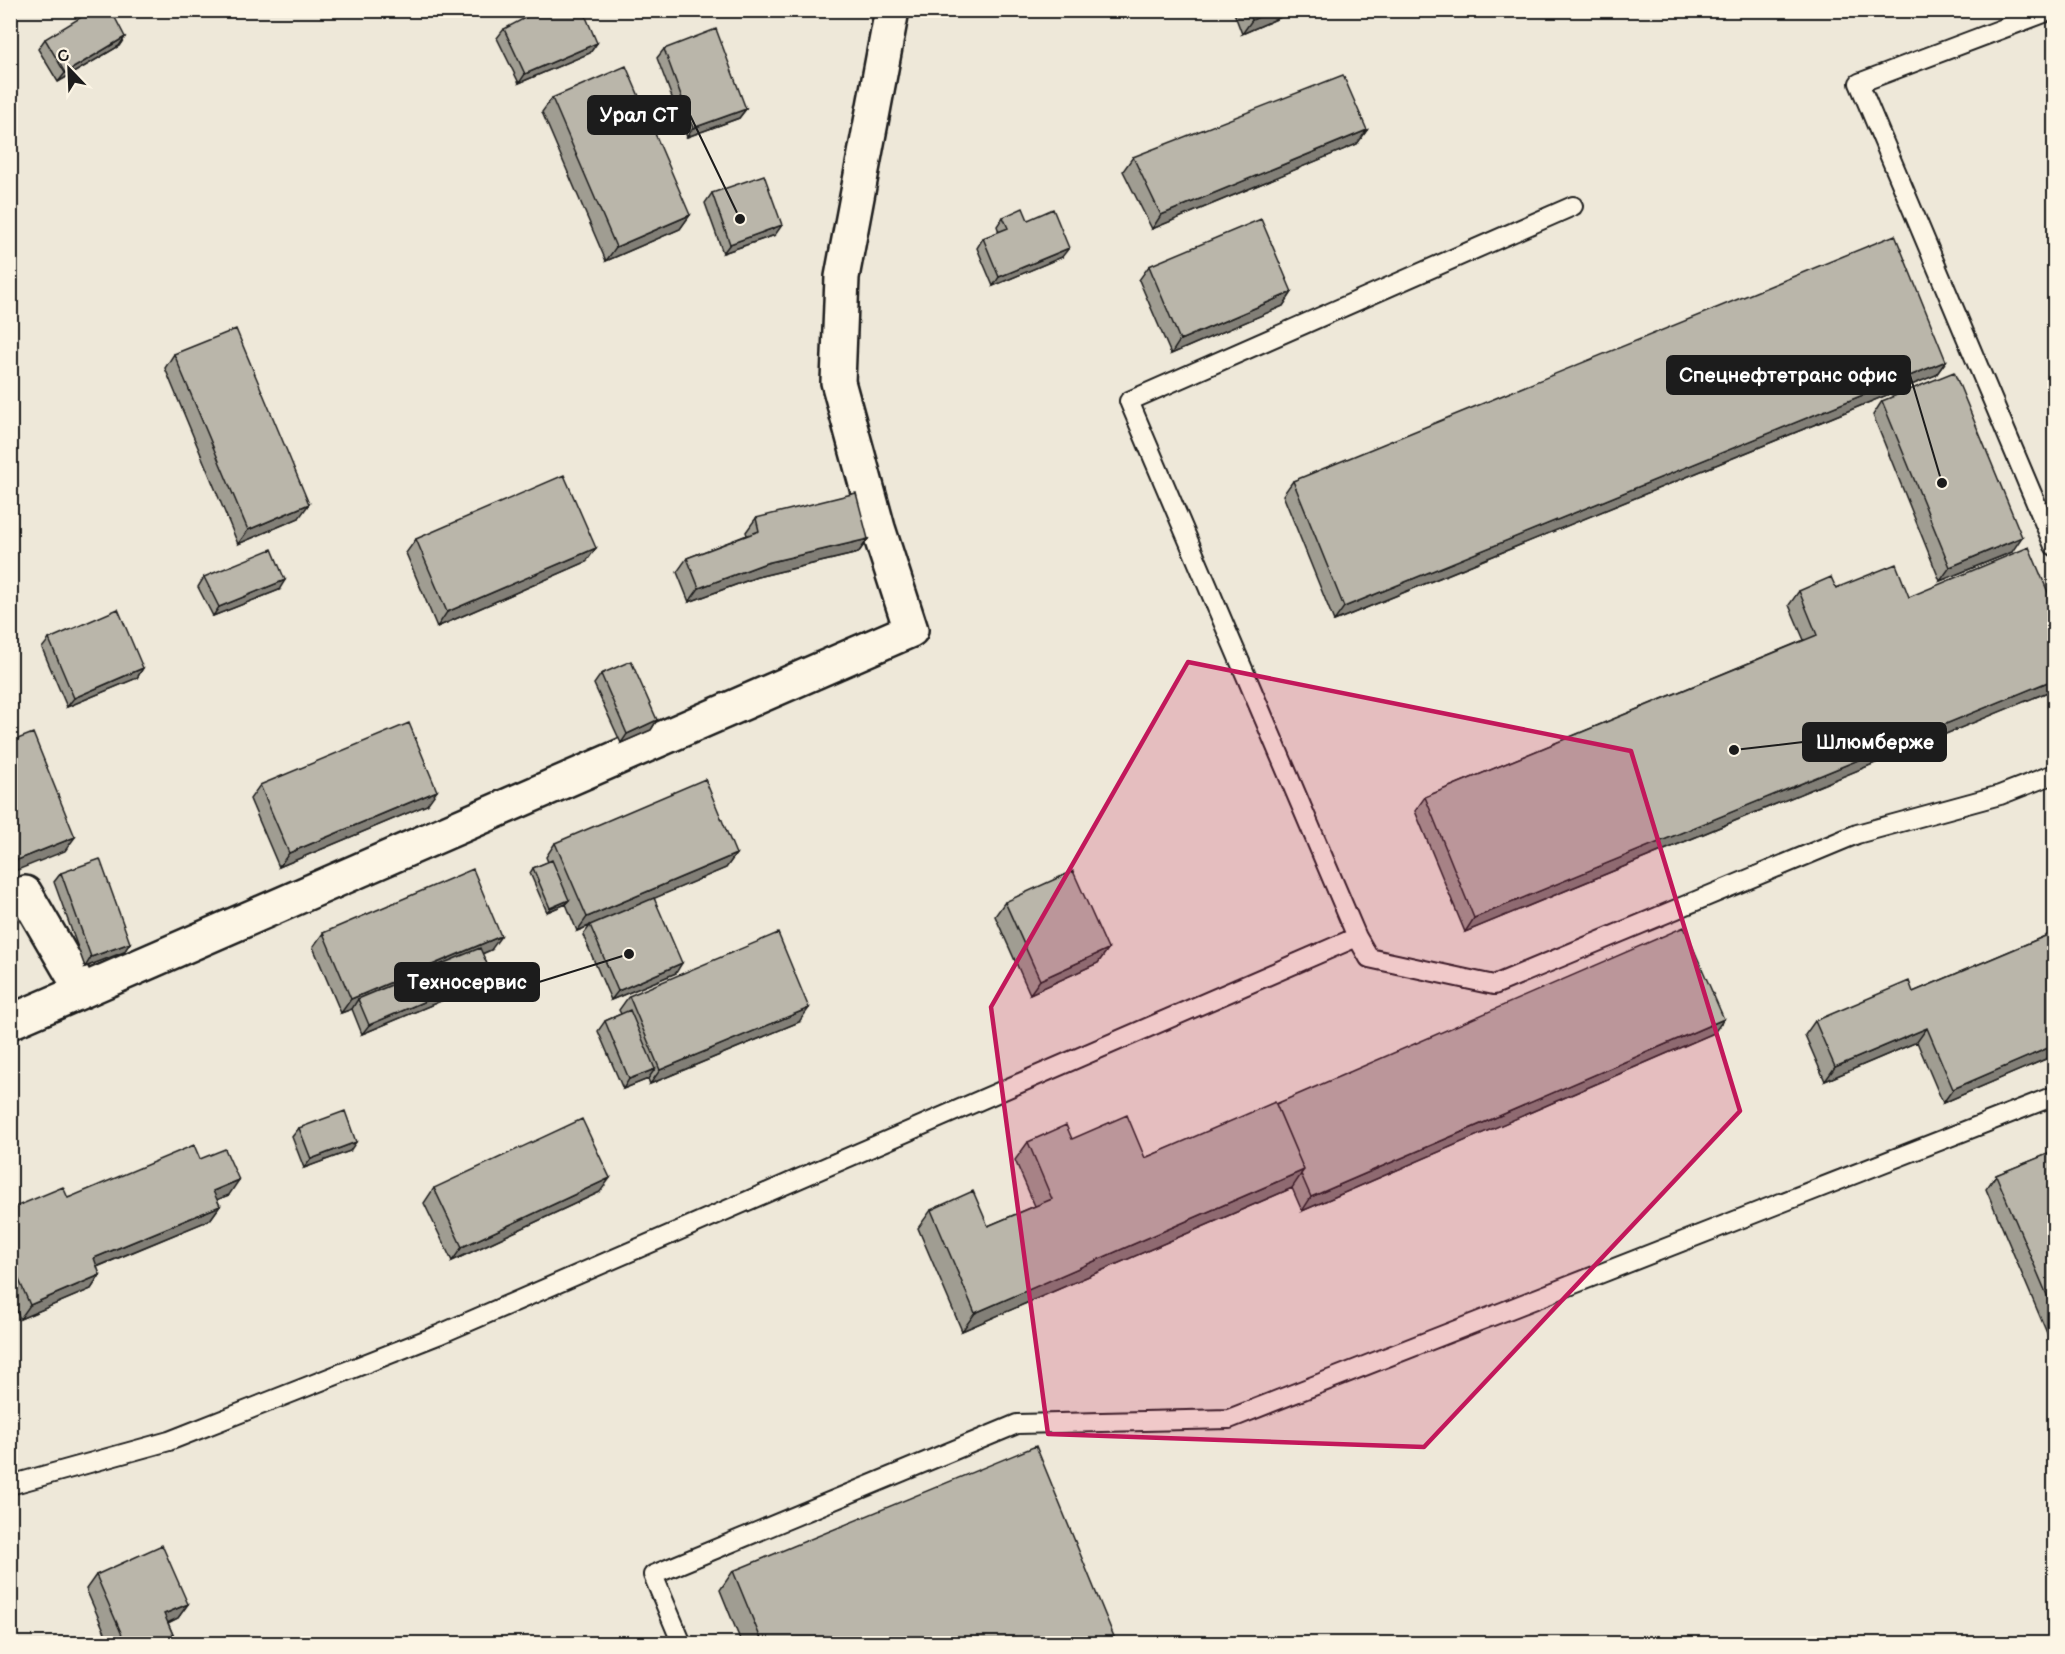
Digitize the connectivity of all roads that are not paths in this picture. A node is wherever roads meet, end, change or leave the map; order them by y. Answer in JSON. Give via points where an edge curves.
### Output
{"nodes":[{"id":1,"x":892,"y":10,"type":"edge"},
{"id":2,"x":2052,"y":10,"type":"edge"},
{"id":3,"x":1573,"y":206,"type":"dead end"},
{"id":4,"x":2055,"y":546,"type":"edge"},
{"id":5,"x":2055,"y":774,"type":"edge"},
{"id":6,"x":25,"y":893,"type":"dead end"},
{"id":7,"x":1358,"y":937,"type":"junction"},
{"id":8,"x":82,"y":990,"type":"junction"},
{"id":9,"x":10,"y":1022,"type":"edge"},
{"id":10,"x":2055,"y":1096,"type":"edge"},
{"id":11,"x":10,"y":1485,"type":"edge"},
{"id":12,"x":681,"y":1644,"type":"edge"}],
"edges":[{"from":1,"to":8,"type":"street","via":[[842,277],[837,381],[911,630]]},
{"from":2,"to":4,"type":"lane","via":[[1859,83]]},
{"from":3,"to":7,"type":"lane","via":[[1129,401]]},
{"from":5,"to":7,"type":"lane","via":[[2000,795],[1857,834],[1494,985],[1369,958]]},
{"from":6,"to":8,"type":"street"},
{"from":7,"to":11,"type":"lane","via":[[438,1335],[169,1441]]},
{"from":8,"to":9,"type":"street"},
{"from":10,"to":12,"type":"lane","via":[[1229,1419],[1017,1424],[653,1575]]}]}
